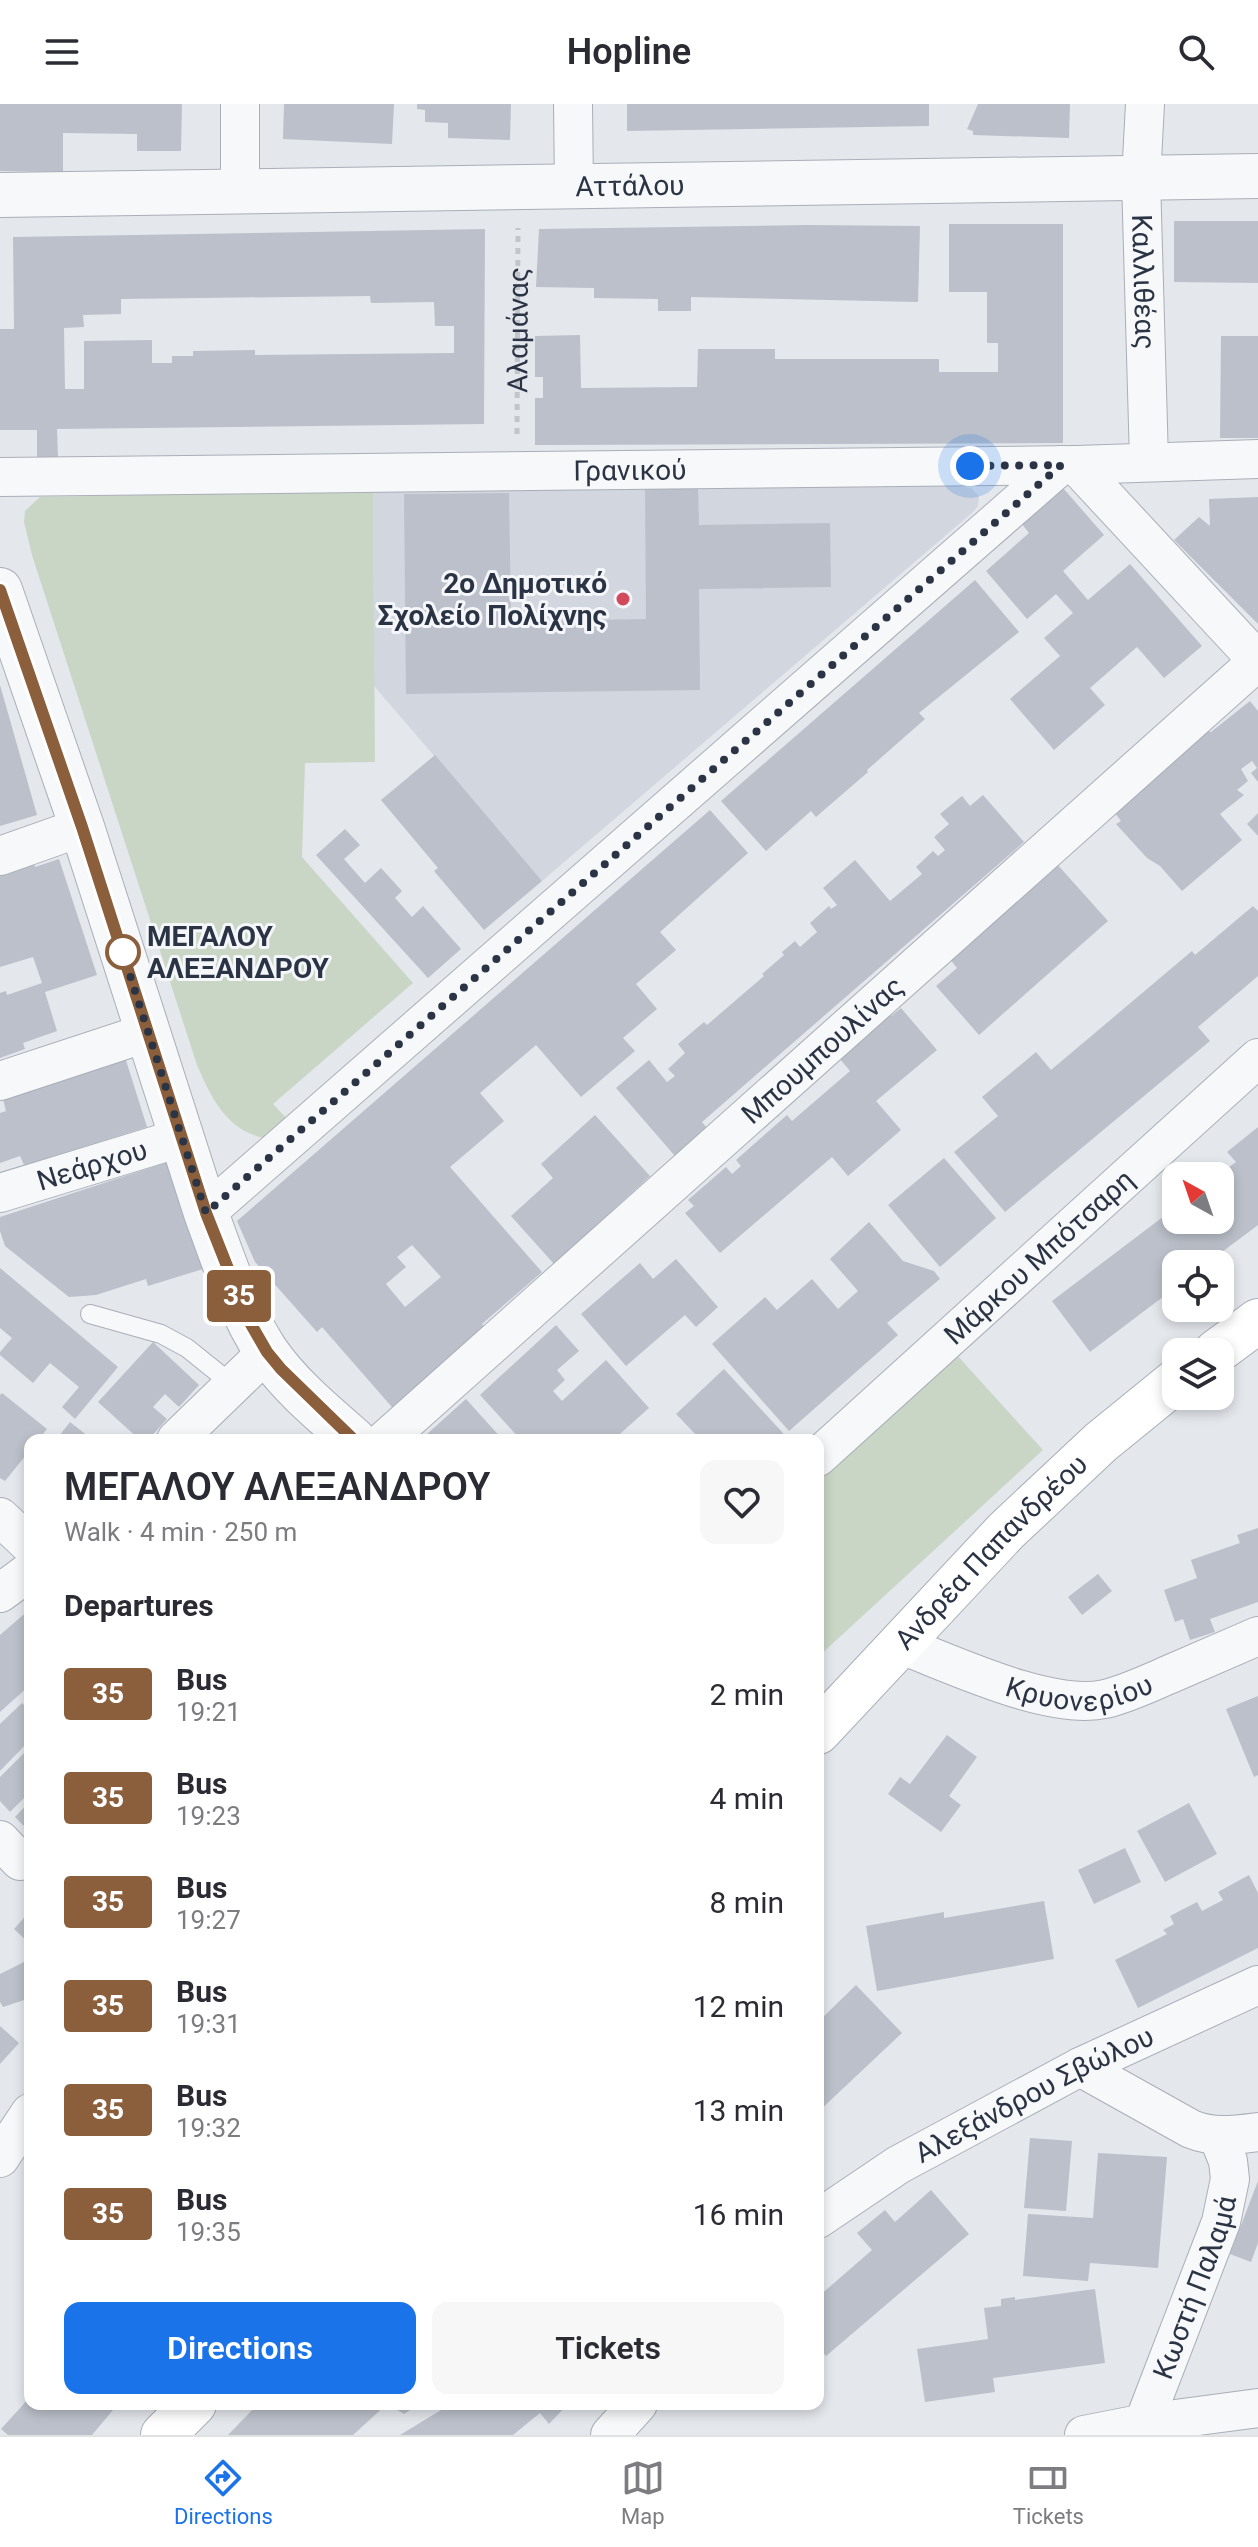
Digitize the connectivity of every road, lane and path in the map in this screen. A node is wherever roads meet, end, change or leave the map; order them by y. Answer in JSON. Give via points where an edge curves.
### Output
{"nodes":[{"id":1,"x":240,"y":104,"type":"edge"},
{"id":2,"x":573,"y":104,"type":"edge"},
{"id":3,"x":1145,"y":104,"type":"edge"},
{"id":4,"x":1258,"y":176,"type":"edge"},
{"id":5,"x":1141,"y":179,"type":"junction"},
{"id":6,"x":574,"y":187,"type":"junction"},
{"id":7,"x":519,"y":188,"type":"junction"},
{"id":8,"x":240,"y":192,"type":"junction"},
{"id":9,"x":0,"y":195,"type":"edge"},
{"id":10,"x":1258,"y":459,"type":"edge"},
{"id":11,"x":1149,"y":461,"type":"junction"},
{"id":12,"x":1068,"y":465,"type":"junction"},
{"id":13,"x":517,"y":471,"type":"junction"},
{"id":14,"x":0,"y":477,"type":"edge"},
{"id":15,"x":0,"y":590,"type":"edge"},
{"id":16,"x":7,"y":632,"type":"edge"},
{"id":17,"x":1258,"y":661,"type":"edge"},
{"id":18,"x":82,"y":827,"type":"junction"},
{"id":19,"x":0,"y":856,"type":"edge"},
{"id":20,"x":149,"y":1032,"type":"junction"},
{"id":21,"x":1258,"y":1058,"type":"edge"},
{"id":22,"x":0,"y":1081,"type":"edge"},
{"id":23,"x":183,"y":1137,"type":"junction"},
{"id":24,"x":0,"y":1193,"type":"edge"},
{"id":25,"x":206,"y":1213,"type":"junction"},
{"id":26,"x":90,"y":1314,"type":"dead end"},
{"id":27,"x":1258,"y":1321,"type":"edge"},
{"id":28,"x":1234,"y":1339,"type":"edge"},
{"id":29,"x":267,"y":1352,"type":"junction"},
{"id":30,"x":233,"y":1385,"type":"junction"},
{"id":31,"x":1162,"y":1392,"type":"edge"},
{"id":32,"x":182,"y":1434,"type":"edge"},
{"id":33,"x":348,"y":1434,"type":"edge"},
{"id":34,"x":392,"y":1434,"type":"edge"},
{"id":35,"x":824,"y":1452,"type":"edge"},
{"id":36,"x":0,"y":1517,"type":"edge"},
{"id":37,"x":24,"y":1539,"type":"edge"},
{"id":38,"x":24,"y":1575,"type":"edge"},
{"id":39,"x":0,"y":1593,"type":"edge"},
{"id":40,"x":1258,"y":1636,"type":"edge"},
{"id":41,"x":899,"y":1644,"type":"junction"},
{"id":42,"x":824,"y":1725,"type":"edge"},
{"id":43,"x":1258,"y":1985,"type":"edge"},
{"id":44,"x":1080,"y":2067,"type":"junction"},
{"id":45,"x":24,"y":2122,"type":"edge"},
{"id":46,"x":1258,"y":2132,"type":"edge"},
{"id":47,"x":1218,"y":2136,"type":"junction"},
{"id":48,"x":0,"y":2158,"type":"edge"},
{"id":49,"x":824,"y":2215,"type":"edge"},
{"id":50,"x":1258,"y":2408,"type":"edge"},
{"id":51,"x":188,"y":2410,"type":"edge"},
{"id":52,"x":633,"y":2410,"type":"edge"},
{"id":53,"x":1142,"y":2429,"type":"edge"},
{"id":54,"x":163,"y":2435,"type":"edge"},
{"id":55,"x":610,"y":2435,"type":"edge"},
{"id":56,"x":1084,"y":2435,"type":"edge"}],
"edges":[{"from":1,"to":8,"type":"street"},
{"from":2,"to":6,"type":"street"},
{"from":3,"to":5,"type":"street","name":"Καλλιθέας"},
{"from":4,"to":5,"type":"street","name":"Αττάλου"},
{"from":5,"to":6,"type":"street","name":"Αττάλου"},
{"from":5,"to":11,"type":"street","name":"Καλλιθέας"},
{"from":6,"to":7,"type":"street","name":"Αττάλου"},
{"from":7,"to":8,"type":"street","name":"Αττάλου"},
{"from":7,"to":13,"type":"path","name":"Αλαμάνας"},
{"from":8,"to":9,"type":"street","name":"Αττάλου"},
{"from":10,"to":11,"type":"street","name":"Γρανικού"},
{"from":11,"to":12,"type":"street","name":"Γρανικού"},
{"from":12,"to":13,"type":"street","name":"Γρανικού"},
{"from":12,"to":17,"type":"street"},
{"from":12,"to":25,"type":"street"},
{"from":13,"to":14,"type":"street","name":"Γρανικού"},
{"from":15,"to":16,"type":"street"},
{"from":16,"to":18,"type":"street"},
{"from":17,"to":34,"type":"street","name":"Μπουμπουλίνας"},
{"from":18,"to":19,"type":"street"},
{"from":18,"to":20,"type":"street"},
{"from":20,"to":22,"type":"street"},
{"from":20,"to":23,"type":"street"},
{"from":21,"to":35,"type":"street","name":"Μάρκου Μπότσαρη"},
{"from":23,"to":24,"type":"street","name":"Νεάρχου"},
{"from":23,"to":25,"type":"street"},
{"from":25,"to":29,"type":"street","via":[[248,1319]]},
{"from":26,"to":30,"type":"lane","via":[[161,1334]]},
{"from":27,"to":28,"type":"main road"},
{"from":29,"to":30,"type":"street"},
{"from":29,"to":33,"type":"street"},
{"from":30,"to":32,"type":"street"},
{"from":31,"to":41,"type":"main road","name":"Ανδρέα Παπανδρέου","via":[[1047,1490]]},
{"from":36,"to":37,"type":"street"},
{"from":38,"to":39,"type":"street"},
{"from":40,"to":41,"type":"street","name":"Κρυονερίου","via":[[1103,1700],[1062,1699],[1023,1689]]},
{"from":41,"to":42,"type":"main road","name":"Ανδρέα Παπανδρέου"},
{"from":43,"to":44,"type":"street","name":"Αλεξάνδρου Σβώλου"},
{"from":44,"to":47,"type":"street","via":[[1183,2126]]},
{"from":44,"to":49,"type":"street","name":"Αλεξάνδρου Σβώλου","via":[[898,2165]]},
{"from":45,"to":48,"type":"street"},
{"from":46,"to":47,"type":"street"},
{"from":47,"to":53,"type":"street","name":"Κωστή Παλαμά","via":[[1230,2179],[1221,2222]]},
{"from":50,"to":53,"type":"street"},
{"from":51,"to":54,"type":"main road"},
{"from":52,"to":55,"type":"street"},
{"from":53,"to":56,"type":"street"}]}
